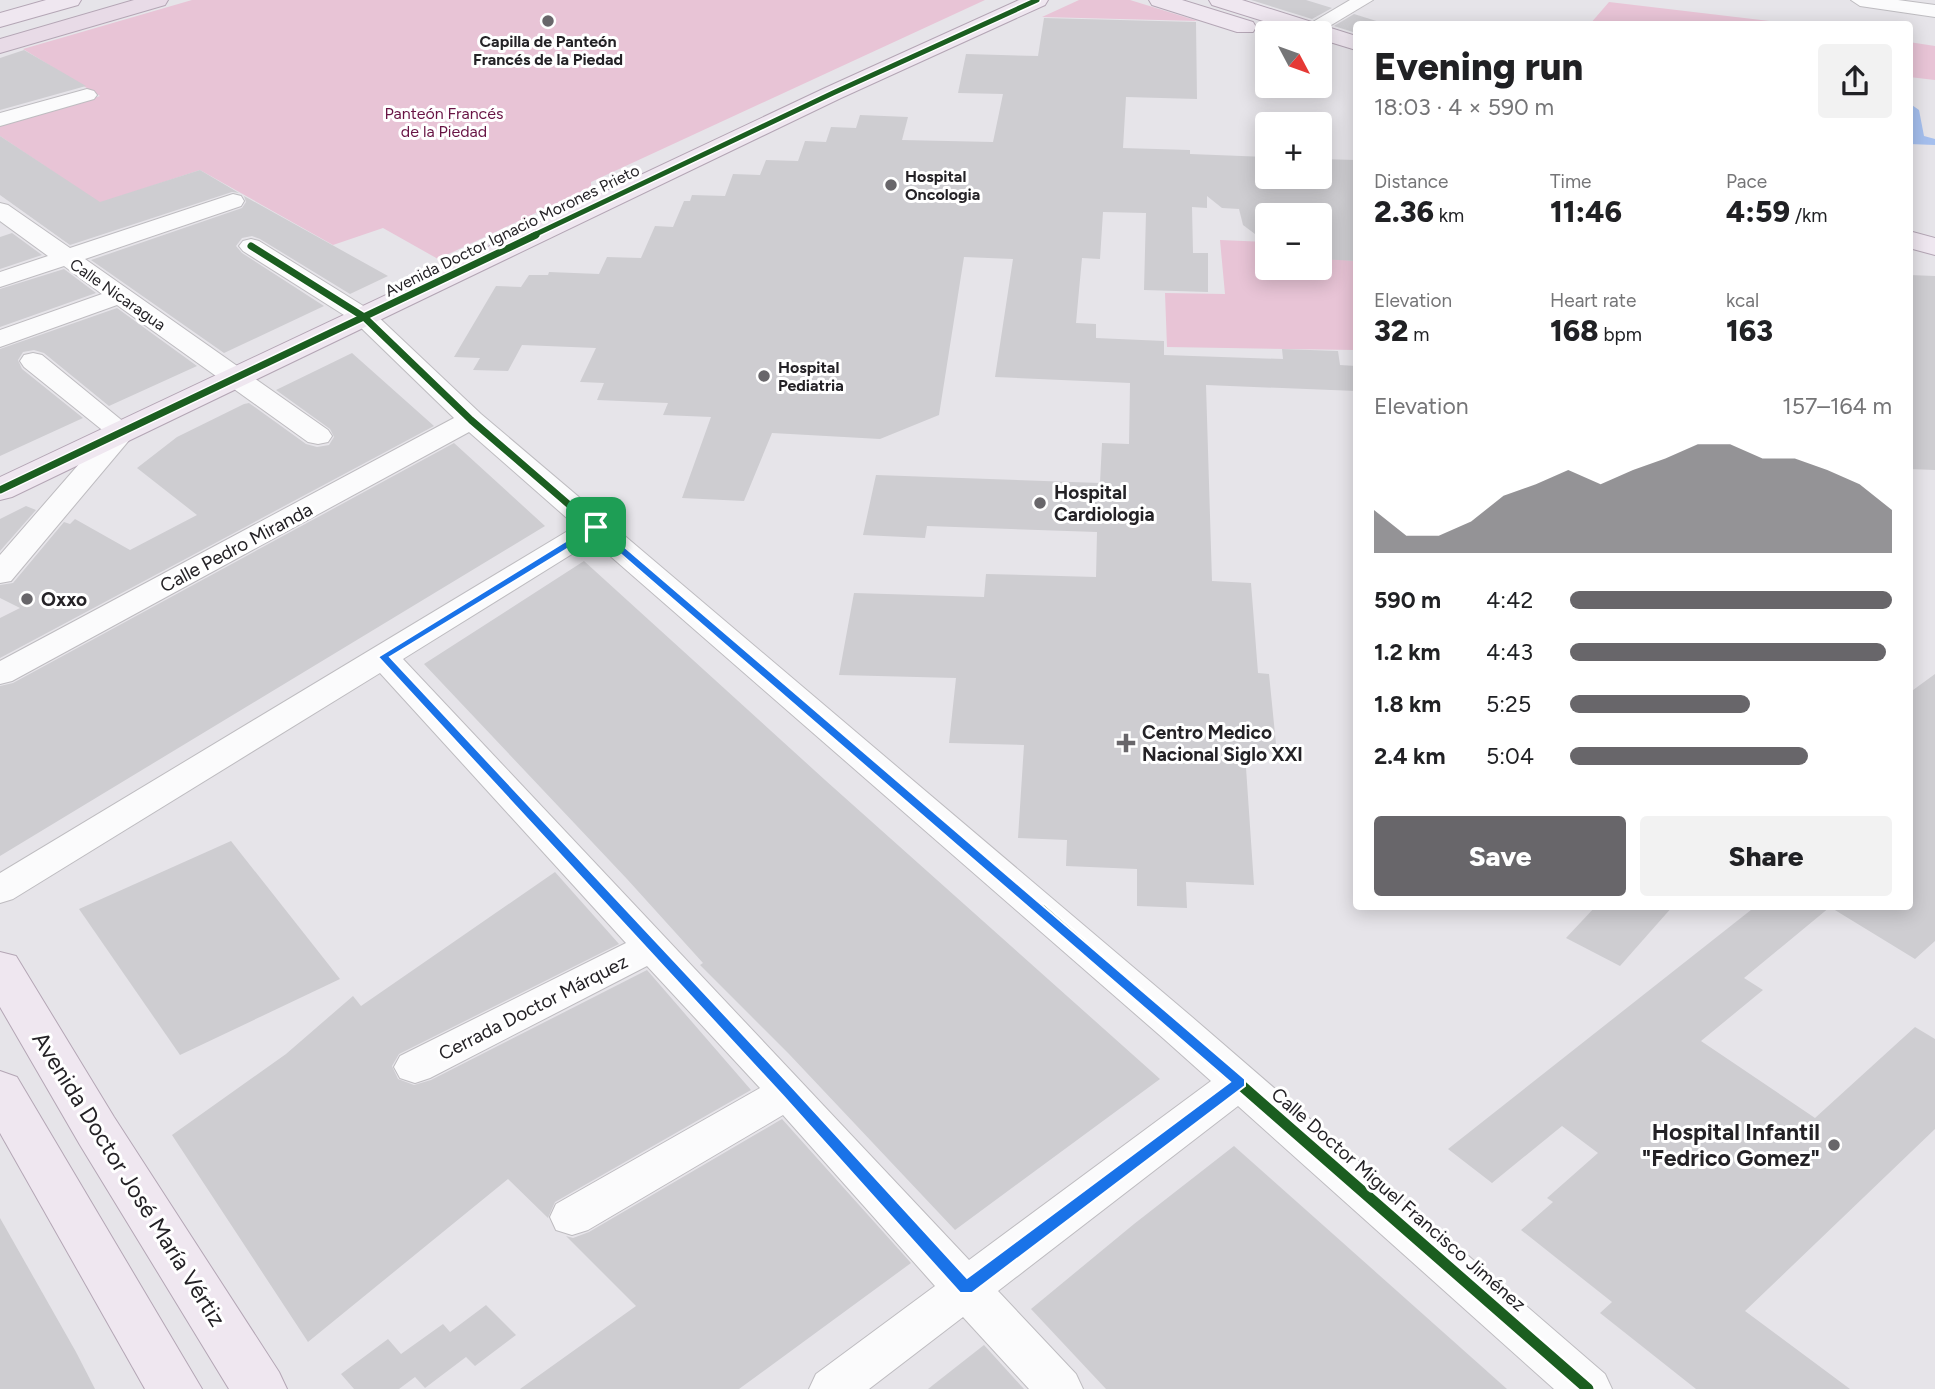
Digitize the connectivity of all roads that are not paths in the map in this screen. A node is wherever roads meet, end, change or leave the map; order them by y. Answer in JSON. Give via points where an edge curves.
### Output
{"nodes":[{"id":1,"x":70,"y":0,"type":"edge"},
{"id":2,"x":104,"y":0,"type":"edge"},
{"id":3,"x":157,"y":0,"type":"edge"},
{"id":4,"x":1037,"y":0,"type":"edge"},
{"id":5,"x":1160,"y":0,"type":"edge"},
{"id":6,"x":1220,"y":0,"type":"edge"},
{"id":7,"x":1364,"y":0,"type":"edge"},
{"id":8,"x":1860,"y":0,"type":"edge"},
{"id":9,"x":1935,"y":11,"type":"edge"},
{"id":10,"x":0,"y":20,"type":"edge"},
{"id":11,"x":1270,"y":21,"type":"edge"},
{"id":12,"x":1332,"y":26,"type":"edge"},
{"id":13,"x":0,"y":30,"type":"edge"},
{"id":14,"x":1255,"y":30,"type":"edge"},
{"id":15,"x":42,"y":34,"type":"joint"},
{"id":16,"x":1332,"y":41,"type":"edge"},
{"id":17,"x":1353,"y":43,"type":"edge"},
{"id":18,"x":0,"y":48,"type":"edge"},
{"id":19,"x":1332,"y":49,"type":"edge"},
{"id":20,"x":1353,"y":60,"type":"edge"},
{"id":21,"x":87,"y":95,"type":"dead end"},
{"id":22,"x":0,"y":120,"type":"edge"},
{"id":23,"x":233,"y":201,"type":"dead end"},
{"id":24,"x":1913,"y":219,"type":"edge"},
{"id":25,"x":6,"y":220,"type":"edge"},
{"id":26,"x":1935,"y":226,"type":"edge"},
{"id":27,"x":1913,"y":240,"type":"edge"},
{"id":28,"x":251,"y":246,"type":"dead end"},
{"id":29,"x":1935,"y":247,"type":"edge"},
{"id":30,"x":67,"y":257,"type":"junction"},
{"id":31,"x":0,"y":280,"type":"edge"},
{"id":32,"x":121,"y":295,"type":"junction"},
{"id":33,"x":364,"y":317,"type":"junction"},
{"id":34,"x":0,"y":339,"type":"edge"},
{"id":35,"x":33,"y":361,"type":"dead end"},
{"id":36,"x":237,"y":378,"type":"junction"},
{"id":37,"x":471,"y":420,"type":"junction"},
{"id":38,"x":122,"y":432,"type":"junction"},
{"id":39,"x":317,"y":436,"type":"dead end"},
{"id":40,"x":0,"y":490,"type":"edge"},
{"id":41,"x":596,"y":527,"type":"junction"},
{"id":42,"x":0,"y":574,"type":"edge"},
{"id":43,"x":383,"y":657,"type":"junction"},
{"id":44,"x":0,"y":674,"type":"edge"},
{"id":45,"x":0,"y":890,"type":"edge"},
{"id":46,"x":651,"y":947,"type":"junction"},
{"id":47,"x":0,"y":968,"type":"edge"},
{"id":48,"x":415,"y":1067,"type":"dead end"},
{"id":49,"x":1240,"y":1082,"type":"junction"},
{"id":50,"x":0,"y":1090,"type":"edge"},
{"id":51,"x":788,"y":1092,"type":"junction"},
{"id":52,"x":572,"y":1217,"type":"dead end"},
{"id":53,"x":966,"y":1288,"type":"junction"},
{"id":54,"x":174,"y":1389,"type":"edge"},
{"id":55,"x":259,"y":1389,"type":"edge"},
{"id":56,"x":833,"y":1389,"type":"edge"},
{"id":57,"x":1059,"y":1389,"type":"edge"},
{"id":58,"x":1588,"y":1389,"type":"edge"}],
"edges":[{"from":1,"to":10,"type":"main road"},
{"from":2,"to":13,"type":"highway"},
{"from":3,"to":15,"type":"highway"},
{"from":4,"to":33,"type":"main road","name":"Avenida Doctor Ignacio Morones Prieto"},
{"from":5,"to":14,"type":"main road"},
{"from":6,"to":11,"type":"main road"},
{"from":7,"to":12,"type":"street"},
{"from":8,"to":9,"type":"street"},
{"from":15,"to":18,"type":"main road"},
{"from":16,"to":17,"type":"main road"},
{"from":19,"to":20,"type":"main road"},
{"from":21,"to":22,"type":"street"},
{"from":23,"to":30,"type":"street"},
{"from":24,"to":26,"type":"main road"},
{"from":25,"to":30,"type":"street","name":"Calle Nicaragua"},
{"from":27,"to":29,"type":"main road"},
{"from":28,"to":33,"type":"street","name":"Calle Doctor Miguel Francisco Jiménez"},
{"from":30,"to":31,"type":"street"},
{"from":30,"to":32,"type":"street","name":"Calle Nicaragua"},
{"from":32,"to":34,"type":"street"},
{"from":32,"to":36,"type":"street","name":"Calle Nicaragua"},
{"from":33,"to":36,"type":"main road","name":"Avenida Doctor Ignacio Morones Prieto"},
{"from":33,"to":37,"type":"street","name":"Calle Doctor Miguel Francisco Jiménez"},
{"from":35,"to":38,"type":"street"},
{"from":36,"to":38,"type":"main road","name":"Avenida Doctor Ignacio Morones Prieto"},
{"from":36,"to":39,"type":"street","name":"Calle Nicaragua"},
{"from":37,"to":41,"type":"street","name":"Calle Doctor Miguel Francisco Jiménez"},
{"from":37,"to":44,"type":"street","name":"Calle Pedro Miranda"},
{"from":38,"to":40,"type":"main road","name":"Avenida Doctor Ignacio Morones Prieto"},
{"from":38,"to":42,"type":"street"},
{"from":41,"to":43,"type":"street"},
{"from":41,"to":49,"type":"street","name":"Calle Doctor Miguel Francisco Jiménez"},
{"from":43,"to":45,"type":"street"},
{"from":43,"to":46,"type":"street"},
{"from":46,"to":48,"type":"street","name":"Cerrada Doctor Márquez"},
{"from":46,"to":51,"type":"street"},
{"from":47,"to":55,"type":"main road","name":"Avenida Doctor José María Vértiz"},
{"from":49,"to":53,"type":"street"},
{"from":49,"to":58,"type":"street","name":"Calle Doctor Miguel Francisco Jiménez"},
{"from":50,"to":54,"type":"main road"},
{"from":51,"to":52,"type":"street"},
{"from":51,"to":53,"type":"street"},
{"from":53,"to":56,"type":"street"},
{"from":53,"to":57,"type":"street"}]}
